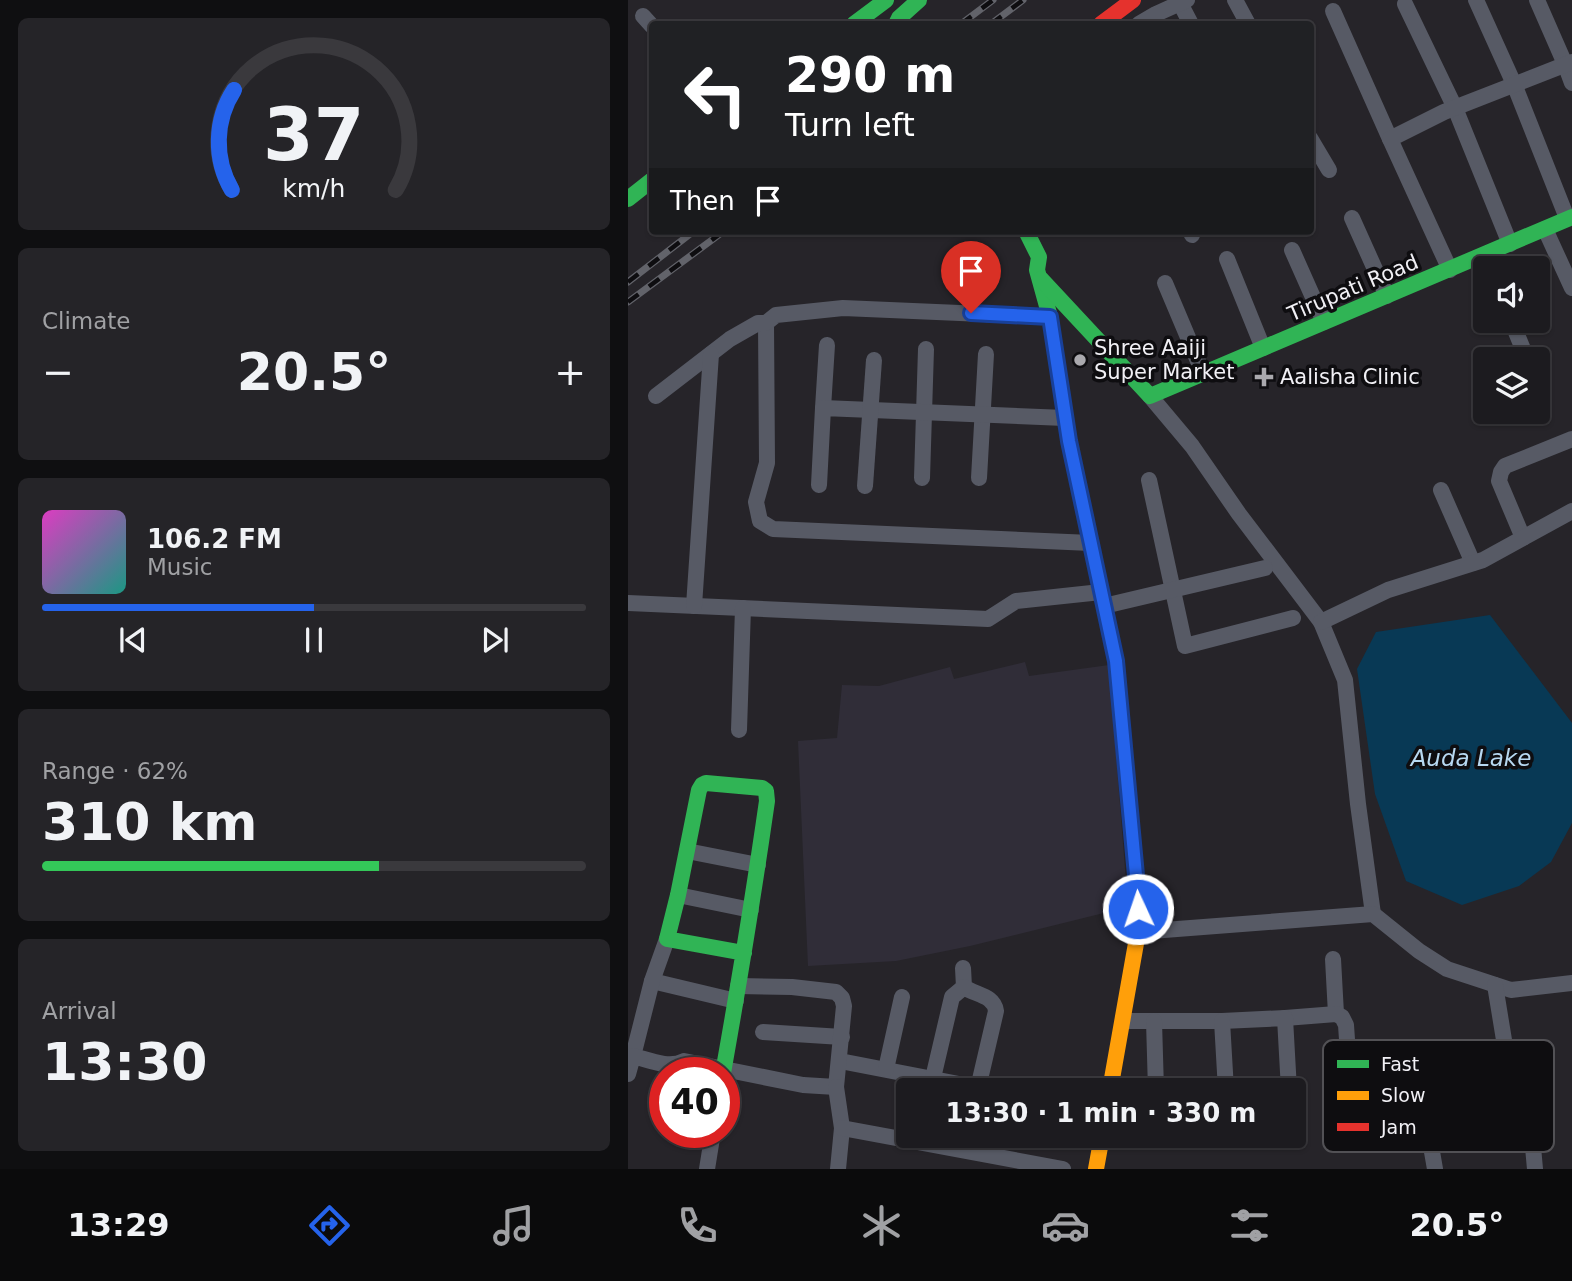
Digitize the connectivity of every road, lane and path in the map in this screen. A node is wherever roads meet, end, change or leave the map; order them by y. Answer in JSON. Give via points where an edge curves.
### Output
{"nodes":[{"id":1,"x":886,"y":0,"type":"edge"},
{"id":2,"x":919,"y":0,"type":"edge"},
{"id":3,"x":1133,"y":0,"type":"edge"},
{"id":4,"x":1235,"y":0,"type":"edge"},
{"id":5,"x":1476,"y":0,"type":"edge"},
{"id":6,"x":1537,"y":0,"type":"edge"},
{"id":7,"x":1183,"y":2,"type":"edge"},
{"id":8,"x":1405,"y":4,"type":"dead end"},
{"id":9,"x":864,"y":7,"type":"edge"},
{"id":10,"x":1333,"y":11,"type":"dead end"},
{"id":11,"x":898,"y":21,"type":"edge"},
{"id":12,"x":1105,"y":21,"type":"edge"},
{"id":13,"x":1144,"y":21,"type":"edge"},
{"id":14,"x":1190,"y":21,"type":"edge"},
{"id":15,"x":1246,"y":21,"type":"edge"},
{"id":16,"x":1569,"y":63,"type":"edge"},
{"id":17,"x":1572,"y":83,"type":"edge"},
{"id":18,"x":1514,"y":85,"type":"junction"},
{"id":19,"x":1455,"y":108,"type":"junction"},
{"id":20,"x":1390,"y":139,"type":"junction"},
{"id":21,"x":1314,"y":145,"type":"edge"},
{"id":22,"x":1329,"y":170,"type":"dead end"},
{"id":23,"x":649,"y":182,"type":"edge"},
{"id":24,"x":628,"y":199,"type":"edge"},
{"id":25,"x":1352,"y":218,"type":"dead end"},
{"id":26,"x":1570,"y":218,"type":"edge"},
{"id":27,"x":1545,"y":229,"type":"junction"},
{"id":28,"x":1012,"y":235,"type":"edge"},
{"id":29,"x":1028,"y":235,"type":"edge"},
{"id":30,"x":1511,"y":244,"type":"junction"},
{"id":31,"x":1292,"y":250,"type":"dead end"},
{"id":32,"x":1494,"y":256,"type":"edge"},
{"id":33,"x":1227,"y":259,"type":"dead end"},
{"id":34,"x":1473,"y":264,"type":"edge"},
{"id":35,"x":1449,"y":270,"type":"junction"},
{"id":36,"x":1038,"y":273,"type":"junction"},
{"id":37,"x":1165,"y":283,"type":"dead end"},
{"id":38,"x":1572,"y":288,"type":"edge"},
{"id":39,"x":1387,"y":296,"type":"junction"},
{"id":40,"x":1050,"y":317,"type":"junction"},
{"id":41,"x":1324,"y":322,"type":"junction"},
{"id":42,"x":766,"y":323,"type":"junction"},
{"id":43,"x":827,"y":345,"type":"dead end"},
{"id":44,"x":1263,"y":348,"type":"junction"},
{"id":45,"x":927,"y":349,"type":"dead end"},
{"id":46,"x":711,"y":354,"type":"junction"},
{"id":47,"x":986,"y":354,"type":"dead end"},
{"id":48,"x":874,"y":360,"type":"dead end"},
{"id":49,"x":1203,"y":373,"type":"junction"},
{"id":50,"x":656,"y":396,"type":"dead end"},
{"id":51,"x":1150,"y":396,"type":"junction"},
{"id":52,"x":823,"y":408,"type":"junction"},
{"id":53,"x":870,"y":410,"type":"junction"},
{"id":54,"x":924,"y":412,"type":"junction"},
{"id":55,"x":983,"y":414,"type":"junction"},
{"id":56,"x":1065,"y":418,"type":"junction"},
{"id":57,"x":1572,"y":439,"type":"edge"},
{"id":58,"x":922,"y":478,"type":"dead end"},
{"id":59,"x":979,"y":478,"type":"dead end"},
{"id":60,"x":1149,"y":480,"type":"dead end"},
{"id":61,"x":819,"y":485,"type":"dead end"},
{"id":62,"x":865,"y":486,"type":"dead end"},
{"id":63,"x":1441,"y":490,"type":"dead end"},
{"id":64,"x":1572,"y":511,"type":"edge"},
{"id":65,"x":1523,"y":538,"type":"junction"},
{"id":66,"x":1091,"y":543,"type":"junction"},
{"id":67,"x":1473,"y":563,"type":"junction"},
{"id":68,"x":1265,"y":568,"type":"dead end"},
{"id":69,"x":1173,"y":590,"type":"junction"},
{"id":70,"x":1103,"y":599,"type":"junction"},
{"id":71,"x":628,"y":603,"type":"edge"},
{"id":72,"x":694,"y":606,"type":"junction"},
{"id":73,"x":743,"y":608,"type":"junction"},
{"id":74,"x":1294,"y":618,"type":"dead end"},
{"id":75,"x":1321,"y":622,"type":"junction"},
{"id":76,"x":739,"y":730,"type":"dead end"},
{"id":77,"x":687,"y":851,"type":"junction"},
{"id":78,"x":758,"y":865,"type":"junction"},
{"id":79,"x":678,"y":895,"type":"junction"},
{"id":80,"x":751,"y":910,"type":"junction"},
{"id":81,"x":1374,"y":914,"type":"junction"},
{"id":82,"x":1138,"y":932,"type":"junction"},
{"id":83,"x":667,"y":939,"type":"junction"},
{"id":84,"x":744,"y":953,"type":"junction"},
{"id":85,"x":1333,"y":959,"type":"dead end"},
{"id":86,"x":963,"y":968,"type":"dead end"},
{"id":87,"x":652,"y":981,"type":"junction"},
{"id":88,"x":1572,"y":983,"type":"edge"},
{"id":89,"x":1495,"y":985,"type":"junction"},
{"id":90,"x":964,"y":987,"type":"junction"},
{"id":91,"x":737,"y":994,"type":"junction"},
{"id":92,"x":902,"y":997,"type":"dead end"},
{"id":93,"x":1336,"y":1014,"type":"junction"},
{"id":94,"x":1285,"y":1018,"type":"junction"},
{"id":95,"x":1123,"y":1021,"type":"junction"},
{"id":96,"x":1154,"y":1021,"type":"junction"},
{"id":97,"x":1222,"y":1021,"type":"junction"},
{"id":98,"x":763,"y":1032,"type":"dead end"},
{"id":99,"x":842,"y":1037,"type":"junction"},
{"id":100,"x":1347,"y":1040,"type":"edge"},
{"id":101,"x":1504,"y":1040,"type":"edge"},
{"id":102,"x":633,"y":1056,"type":"junction"},
{"id":103,"x":726,"y":1057,"type":"edge"},
{"id":104,"x":649,"y":1060,"type":"edge"},
{"id":105,"x":840,"y":1061,"type":"junction"},
{"id":106,"x":886,"y":1069,"type":"junction"},
{"id":107,"x":628,"y":1074,"type":"edge"},
{"id":108,"x":740,"y":1074,"type":"edge"},
{"id":109,"x":921,"y":1078,"type":"edge"},
{"id":110,"x":942,"y":1078,"type":"edge"},
{"id":111,"x":986,"y":1078,"type":"edge"},
{"id":112,"x":1112,"y":1078,"type":"edge"},
{"id":113,"x":1156,"y":1078,"type":"edge"},
{"id":114,"x":1225,"y":1078,"type":"edge"},
{"id":115,"x":1288,"y":1078,"type":"edge"},
{"id":116,"x":836,"y":1087,"type":"junction"},
{"id":117,"x":842,"y":1128,"type":"junction"},
{"id":118,"x":896,"y":1135,"type":"edge"},
{"id":119,"x":710,"y":1148,"type":"edge"},
{"id":120,"x":969,"y":1148,"type":"edge"},
{"id":121,"x":1100,"y":1148,"type":"edge"},
{"id":122,"x":707,"y":1169,"type":"edge"},
{"id":123,"x":838,"y":1169,"type":"edge"},
{"id":124,"x":1063,"y":1169,"type":"edge"},
{"id":125,"x":1096,"y":1169,"type":"edge"}],
"edges":[{"from":1,"to":9,"type":"street"},
{"from":2,"to":11,"type":"street"},
{"from":3,"to":12,"type":"street"},
{"from":4,"to":15,"type":"street"},
{"from":5,"to":18,"type":"street"},
{"from":6,"to":16,"type":"street"},
{"from":7,"to":13,"type":"street"},
{"from":7,"to":14,"type":"street"},
{"from":8,"to":19,"type":"street"},
{"from":10,"to":20,"type":"street"},
{"from":16,"to":17,"type":"street"},
{"from":16,"to":18,"type":"street"},
{"from":18,"to":19,"type":"street"},
{"from":18,"to":26,"type":"street"},
{"from":19,"to":20,"type":"street"},
{"from":19,"to":30,"type":"street"},
{"from":20,"to":35,"type":"street"},
{"from":21,"to":22,"type":"street"},
{"from":23,"to":24,"type":"street"},
{"from":25,"to":39,"type":"street"},
{"from":26,"to":27,"type":"street","name":"Tirupati Road"},
{"from":27,"to":30,"type":"street","name":"Tirupati Road"},
{"from":27,"to":38,"type":"street"},
{"from":28,"to":36,"type":"street","via":[[1026,263]]},
{"from":29,"to":36,"type":"street","via":[[1039,257]]},
{"from":30,"to":32,"type":"street","name":"Tirupati Road"},
{"from":31,"to":41,"type":"street"},
{"from":33,"to":44,"type":"street"},
{"from":34,"to":35,"type":"street","name":"Tirupati Road"},
{"from":35,"to":39,"type":"street","name":"Tirupati Road"},
{"from":36,"to":40,"type":"street"},
{"from":36,"to":51,"type":"street"},
{"from":37,"to":49,"type":"street"},
{"from":39,"to":41,"type":"street","name":"Tirupati Road"},
{"from":40,"to":42,"type":"street","via":[[843,308],[776,314]]},
{"from":40,"to":56,"type":"street"},
{"from":41,"to":44,"type":"street","name":"Tirupati Road"},
{"from":42,"to":46,"type":"street","via":[[730,339]]},
{"from":42,"to":66,"type":"street","via":[[767,463],[756,502],[760,521],[773,529]]},
{"from":43,"to":52,"type":"street"},
{"from":44,"to":49,"type":"street","name":"Tirupati Road"},
{"from":45,"to":54,"type":"street"},
{"from":46,"to":50,"type":"street"},
{"from":46,"to":72,"type":"street"},
{"from":47,"to":55,"type":"street"},
{"from":48,"to":53,"type":"street"},
{"from":49,"to":51,"type":"street","name":"Tirupati Road"},
{"from":51,"to":75,"type":"street"},
{"from":52,"to":53,"type":"street"},
{"from":52,"to":61,"type":"street"},
{"from":53,"to":54,"type":"street"},
{"from":53,"to":62,"type":"street"},
{"from":54,"to":55,"type":"street"},
{"from":54,"to":58,"type":"street"},
{"from":55,"to":56,"type":"street"},
{"from":55,"to":59,"type":"street"},
{"from":56,"to":66,"type":"street"},
{"from":57,"to":65,"type":"street","via":[[1501,472],[1499,481]]},
{"from":60,"to":69,"type":"street"},
{"from":63,"to":67,"type":"street"},
{"from":64,"to":65,"type":"street"},
{"from":65,"to":67,"type":"street"},
{"from":66,"to":70,"type":"street"},
{"from":67,"to":75,"type":"street","via":[[1388,590]]},
{"from":68,"to":69,"type":"street"},
{"from":69,"to":70,"type":"street"},
{"from":69,"to":74,"type":"street","via":[[1185,646]]},
{"from":70,"to":73,"type":"street","via":[[1016,601],[988,619]]},
{"from":70,"to":82,"type":"street","via":[[1116,661]]},
{"from":71,"to":72,"type":"street"},
{"from":72,"to":73,"type":"street"},
{"from":73,"to":76,"type":"street"},
{"from":75,"to":81,"type":"street","via":[[1345,680]]},
{"from":77,"to":78,"type":"street"},
{"from":77,"to":78,"type":"street","via":[[702,785],[762,788],[767,801]]},
{"from":77,"to":79,"type":"street"},
{"from":78,"to":80,"type":"street"},
{"from":79,"to":80,"type":"street"},
{"from":79,"to":83,"type":"street"},
{"from":80,"to":84,"type":"street"},
{"from":81,"to":82,"type":"street"},
{"from":81,"to":89,"type":"street","via":[[1447,969]]},
{"from":82,"to":95,"type":"street"},
{"from":83,"to":84,"type":"street"},
{"from":83,"to":87,"type":"street"},
{"from":84,"to":91,"type":"street"},
{"from":85,"to":93,"type":"street"},
{"from":86,"to":90,"type":"street"},
{"from":87,"to":91,"type":"street"},
{"from":87,"to":102,"type":"street"},
{"from":88,"to":89,"type":"street","via":[[1511,989]]},
{"from":89,"to":101,"type":"street"},
{"from":90,"to":110,"type":"street","via":[[952,998]]},
{"from":90,"to":111,"type":"street","via":[[995,1004]]},
{"from":91,"to":99,"type":"street","via":[[792,987],[836,992],[844,1006]]},
{"from":91,"to":103,"type":"street"},
{"from":92,"to":106,"type":"street"},
{"from":93,"to":94,"type":"street"},
{"from":93,"to":100,"type":"street","via":[[1346,1025]]},
{"from":94,"to":97,"type":"street"},
{"from":94,"to":115,"type":"street"},
{"from":95,"to":96,"type":"street"},
{"from":95,"to":112,"type":"street"},
{"from":96,"to":97,"type":"street"},
{"from":96,"to":113,"type":"street"},
{"from":97,"to":114,"type":"street"},
{"from":98,"to":99,"type":"street"},
{"from":99,"to":105,"type":"street"},
{"from":102,"to":104,"type":"street"},
{"from":102,"to":107,"type":"street"},
{"from":105,"to":106,"type":"street"},
{"from":105,"to":116,"type":"street"},
{"from":106,"to":109,"type":"street"},
{"from":108,"to":116,"type":"street"},
{"from":116,"to":117,"type":"street"},
{"from":117,"to":118,"type":"street"},
{"from":117,"to":123,"type":"street"},
{"from":119,"to":122,"type":"street"},
{"from":120,"to":124,"type":"street"},
{"from":121,"to":125,"type":"street"}]}
